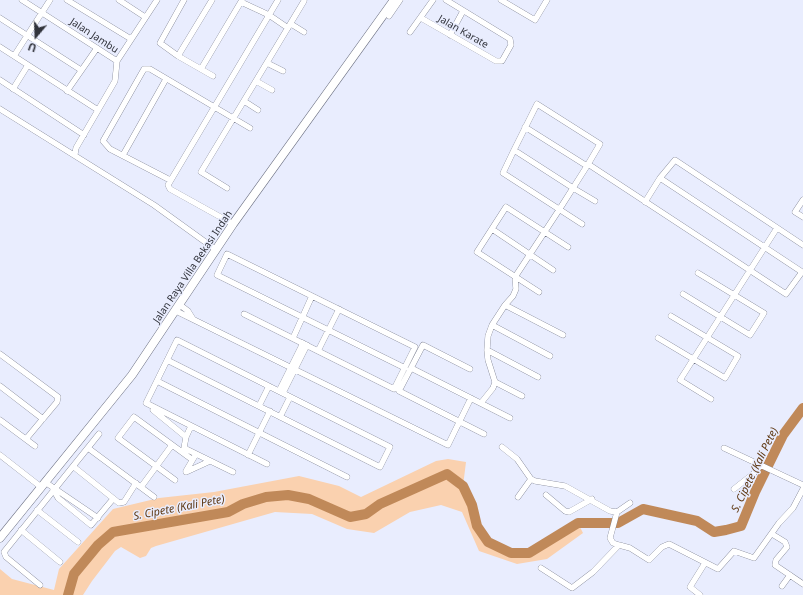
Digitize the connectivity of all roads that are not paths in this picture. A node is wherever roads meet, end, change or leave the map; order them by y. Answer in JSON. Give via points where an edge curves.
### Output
{"nodes":[{"id":1,"x":22,"y":0,"type":"edge"},
{"id":2,"x":50,"y":0,"type":"edge"},
{"id":3,"x":67,"y":0,"type":"edge"},
{"id":4,"x":119,"y":0,"type":"edge"},
{"id":5,"x":157,"y":0,"type":"edge"},
{"id":6,"x":184,"y":0,"type":"edge"},
{"id":7,"x":212,"y":0,"type":"edge"},
{"id":8,"x":278,"y":0,"type":"edge"},
{"id":9,"x":394,"y":0,"type":"edge"},
{"id":10,"x":400,"y":0,"type":"edge"},
{"id":11,"x":433,"y":0,"type":"edge"},
{"id":12,"x":446,"y":0,"type":"edge"},
{"id":13,"x":501,"y":0,"type":"edge"},
{"id":14,"x":547,"y":0,"type":"edge"},
{"id":15,"x":241,"y":1,"type":"edge"},
{"id":16,"x":304,"y":1,"type":"dead end"},
{"id":17,"x":464,"y":11,"type":"junction"},
{"id":18,"x":42,"y":13,"type":"junction"},
{"id":19,"x":269,"y":15,"type":"junction"},
{"id":20,"x":389,"y":16,"type":"dead end"},
{"id":21,"x":145,"y":17,"type":"junction"},
{"id":22,"x":0,"y":18,"type":"edge"},
{"id":23,"x":421,"y":18,"type":"junction"},
{"id":24,"x":289,"y":26,"type":"junction"},
{"id":25,"x":304,"y":32,"type":"dead end"},
{"id":26,"x":410,"y":32,"type":"dead end"},
{"id":27,"x":450,"y":35,"type":"junction"},
{"id":28,"x":27,"y":36,"type":"junction"},
{"id":29,"x":131,"y":39,"type":"junction"},
{"id":30,"x":0,"y":47,"type":"edge"},
{"id":31,"x":97,"y":48,"type":"junction"},
{"id":32,"x":14,"y":56,"type":"junction"},
{"id":33,"x":178,"y":56,"type":"junction"},
{"id":34,"x":117,"y":62,"type":"junction"},
{"id":35,"x":267,"y":63,"type":"junction"},
{"id":36,"x":28,"y":65,"type":"junction"},
{"id":37,"x":201,"y":69,"type":"junction"},
{"id":38,"x":81,"y":70,"type":"junction"},
{"id":39,"x":283,"y":71,"type":"dead end"},
{"id":40,"x":213,"y":76,"type":"dead end"},
{"id":41,"x":166,"y":79,"type":"junction"},
{"id":42,"x":0,"y":80,"type":"edge"},
{"id":43,"x":256,"y":81,"type":"junction"},
{"id":44,"x":13,"y":89,"type":"junction"},
{"id":45,"x":272,"y":90,"type":"dead end"},
{"id":46,"x":67,"y":91,"type":"junction"},
{"id":47,"x":244,"y":102,"type":"junction"},
{"id":48,"x":215,"y":106,"type":"junction"},
{"id":49,"x":0,"y":109,"type":"edge"},
{"id":50,"x":98,"y":110,"type":"junction"},
{"id":51,"x":258,"y":110,"type":"dead end"},
{"id":52,"x":234,"y":117,"type":"junction"},
{"id":53,"x":525,"y":127,"type":"junction"},
{"id":54,"x":250,"y":128,"type":"dead end"},
{"id":55,"x":84,"y":135,"type":"junction"},
{"id":56,"x":514,"y":150,"type":"junction"},
{"id":57,"x":75,"y":154,"type":"junction"},
{"id":58,"x":123,"y":155,"type":"junction"},
{"id":59,"x":587,"y":165,"type":"junction"},
{"id":60,"x":660,"y":178,"type":"junction"},
{"id":61,"x":170,"y":180,"type":"junction"},
{"id":62,"x":227,"y":188,"type":"dead end"},
{"id":63,"x":573,"y":188,"type":"junction"},
{"id":64,"x":803,"y":200,"type":"edge"},
{"id":65,"x":595,"y":201,"type":"dead end"},
{"id":66,"x":645,"y":202,"type":"junction"},
{"id":67,"x":559,"y":210,"type":"junction"},
{"id":68,"x":803,"y":217,"type":"edge"},
{"id":69,"x":233,"y":224,"type":"junction"},
{"id":70,"x":582,"y":224,"type":"dead end"},
{"id":71,"x":777,"y":228,"type":"junction"},
{"id":72,"x":492,"y":229,"type":"junction"},
{"id":73,"x":545,"y":232,"type":"junction"},
{"id":74,"x":803,"y":245,"type":"edge"},
{"id":75,"x":568,"y":247,"type":"dead end"},
{"id":76,"x":764,"y":247,"type":"junction"},
{"id":77,"x":215,"y":249,"type":"junction"},
{"id":78,"x":530,"y":255,"type":"junction"},
{"id":79,"x":553,"y":270,"type":"dead end"},
{"id":80,"x":749,"y":270,"type":"junction"},
{"id":81,"x":698,"y":273,"type":"dead end"},
{"id":82,"x":515,"y":277,"type":"junction"},
{"id":83,"x":539,"y":292,"type":"dead end"},
{"id":84,"x":683,"y":294,"type":"dead end"},
{"id":85,"x":733,"y":295,"type":"junction"},
{"id":86,"x":312,"y":296,"type":"junction"},
{"id":87,"x":505,"y":305,"type":"junction"},
{"id":88,"x":178,"y":308,"type":"junction"},
{"id":89,"x":339,"y":309,"type":"junction"},
{"id":90,"x":244,"y":314,"type":"dead end"},
{"id":91,"x":671,"y":316,"type":"dead end"},
{"id":92,"x":302,"y":317,"type":"junction"},
{"id":93,"x":720,"y":317,"type":"junction"},
{"id":94,"x":492,"y":325,"type":"junction"},
{"id":95,"x":329,"y":330,"type":"junction"},
{"id":96,"x":563,"y":335,"type":"dead end"},
{"id":97,"x":707,"y":337,"type":"junction"},
{"id":98,"x":293,"y":338,"type":"junction"},
{"id":99,"x":658,"y":338,"type":"dead end"},
{"id":100,"x":305,"y":344,"type":"junction"},
{"id":101,"x":487,"y":350,"type":"junction"},
{"id":102,"x":318,"y":351,"type":"junction"},
{"id":103,"x":0,"y":354,"type":"edge"},
{"id":104,"x":550,"y":356,"type":"dead end"},
{"id":105,"x":693,"y":359,"type":"junction"},
{"id":106,"x":167,"y":360,"type":"junction"},
{"id":107,"x":293,"y":368,"type":"junction"},
{"id":108,"x":408,"y":368,"type":"junction"},
{"id":109,"x":470,"y":369,"type":"dead end"},
{"id":110,"x":538,"y":377,"type":"dead end"},
{"id":111,"x":156,"y":382,"type":"junction"},
{"id":112,"x":495,"y":382,"type":"junction"},
{"id":113,"x":0,"y":386,"type":"edge"},
{"id":114,"x":269,"y":386,"type":"junction"},
{"id":115,"x":281,"y":392,"type":"junction"},
{"id":116,"x":290,"y":396,"type":"junction"},
{"id":117,"x":522,"y":396,"type":"dead end"},
{"id":118,"x":471,"y":398,"type":"junction"},
{"id":119,"x":711,"y":399,"type":"dead end"},
{"id":120,"x":146,"y":403,"type":"junction"},
{"id":121,"x":481,"y":403,"type":"junction"},
{"id":122,"x":259,"y":406,"type":"junction"},
{"id":123,"x":270,"y":412,"type":"junction"},
{"id":124,"x":280,"y":417,"type":"junction"},
{"id":125,"x":43,"y":418,"type":"junction"},
{"id":126,"x":510,"y":418,"type":"dead end"},
{"id":127,"x":0,"y":420,"type":"edge"},
{"id":128,"x":459,"y":421,"type":"junction"},
{"id":129,"x":191,"y":426,"type":"junction"},
{"id":130,"x":259,"y":433,"type":"junction"},
{"id":131,"x":99,"y":434,"type":"dead end"},
{"id":132,"x":484,"y":434,"type":"dead end"},
{"id":133,"x":186,"y":437,"type":"junction"},
{"id":134,"x":26,"y":439,"type":"junction"},
{"id":135,"x":172,"y":445,"type":"junction"},
{"id":136,"x":35,"y":446,"type":"dead end"},
{"id":137,"x":502,"y":447,"type":"dead end"},
{"id":138,"x":88,"y":448,"type":"junction"},
{"id":139,"x":724,"y":448,"type":"dead end"},
{"id":140,"x":196,"y":454,"type":"junction"},
{"id":141,"x":248,"y":454,"type":"junction"},
{"id":142,"x":0,"y":455,"type":"edge"},
{"id":143,"x":190,"y":458,"type":"dead end"},
{"id":144,"x":210,"y":461,"type":"junction"},
{"id":145,"x":267,"y":464,"type":"dead end"},
{"id":146,"x":156,"y":466,"type":"junction"},
{"id":147,"x":762,"y":466,"type":"junction"},
{"id":148,"x":74,"y":467,"type":"junction"},
{"id":149,"x":233,"y":472,"type":"dead end"},
{"id":150,"x":347,"y":477,"type":"dead end"},
{"id":151,"x":531,"y":479,"type":"junction"},
{"id":152,"x":175,"y":480,"type":"dead end"},
{"id":153,"x":43,"y":484,"type":"junction"},
{"id":154,"x":138,"y":485,"type":"junction"},
{"id":155,"x":803,"y":485,"type":"edge"},
{"id":156,"x":54,"y":489,"type":"junction"},
{"id":157,"x":734,"y":489,"type":"dead end"},
{"id":158,"x":803,"y":489,"type":"edge"},
{"id":159,"x":546,"y":495,"type":"dead end"},
{"id":160,"x":518,"y":496,"type":"dead end"},
{"id":161,"x":154,"y":497,"type":"dead end"},
{"id":162,"x":113,"y":499,"type":"junction"},
{"id":163,"x":592,"y":499,"type":"junction"},
{"id":164,"x":630,"y":503,"type":"dead end"},
{"id":165,"x":37,"y":510,"type":"junction"},
{"id":166,"x":616,"y":514,"type":"junction"},
{"id":167,"x":98,"y":518,"type":"junction"},
{"id":168,"x":21,"y":530,"type":"junction"},
{"id":169,"x":772,"y":534,"type":"junction"},
{"id":170,"x":0,"y":538,"type":"edge"},
{"id":171,"x":78,"y":542,"type":"dead end"},
{"id":172,"x":619,"y":545,"type":"junction"},
{"id":173,"x":60,"y":562,"type":"dead end"},
{"id":174,"x":705,"y":564,"type":"junction"},
{"id":175,"x":541,"y":568,"type":"dead end"},
{"id":176,"x":790,"y":575,"type":"junction"},
{"id":177,"x":803,"y":584,"type":"edge"},
{"id":178,"x":40,"y":585,"type":"dead end"},
{"id":179,"x":782,"y":586,"type":"dead end"},
{"id":180,"x":700,"y":595,"type":"edge"}],
"edges":[{"from":1,"to":18,"type":"street","name":"Jalan Jambu"},
{"from":2,"to":18,"type":"street"},
{"from":3,"to":29,"type":"street"},
{"from":4,"to":21,"type":"street"},
{"from":5,"to":21,"type":"street"},
{"from":6,"to":33,"type":"street","via":[[160,43]]},
{"from":7,"to":33,"type":"street"},
{"from":8,"to":19,"type":"street"},
{"from":9,"to":69,"type":"main road","name":"Jalan Raya Villa Bekasi Indah"},
{"from":10,"to":20,"type":"street"},
{"from":11,"to":23,"type":"street"},
{"from":12,"to":17,"type":"street"},
{"from":13,"to":14,"type":"street","via":[[535,20]]},
{"from":15,"to":19,"type":"street"},
{"from":15,"to":37,"type":"street"},
{"from":16,"to":24,"type":"street"},
{"from":17,"to":27,"type":"street"},
{"from":17,"to":27,"type":"street","name":"Jalan Karate","via":[[511,41],[503,60],[496,61]]},
{"from":18,"to":28,"type":"street"},
{"from":18,"to":31,"type":"street","name":"Jalan Jambu"},
{"from":19,"to":24,"type":"street"},
{"from":19,"to":48,"type":"street"},
{"from":21,"to":29,"type":"street"},
{"from":22,"to":28,"type":"street"},
{"from":23,"to":26,"type":"street"},
{"from":23,"to":27,"type":"street","name":"Jalan Karate"},
{"from":24,"to":25,"type":"street"},
{"from":24,"to":35,"type":"street"},
{"from":28,"to":32,"type":"street"},
{"from":28,"to":38,"type":"street"},
{"from":29,"to":34,"type":"street"},
{"from":30,"to":32,"type":"street"},
{"from":31,"to":34,"type":"street","name":"Jalan Jambu"},
{"from":31,"to":38,"type":"street"},
{"from":32,"to":36,"type":"street"},
{"from":33,"to":37,"type":"street"},
{"from":34,"to":50,"type":"street","via":[[115,81]]},
{"from":35,"to":39,"type":"street"},
{"from":35,"to":43,"type":"street"},
{"from":36,"to":44,"type":"street"},
{"from":36,"to":46,"type":"street"},
{"from":37,"to":40,"type":"street"},
{"from":38,"to":46,"type":"street"},
{"from":41,"to":48,"type":"street"},
{"from":41,"to":58,"type":"street"},
{"from":41,"to":58,"type":"street","via":[[149,69],[143,70],[104,138],[104,144]]},
{"from":42,"to":44,"type":"street"},
{"from":43,"to":45,"type":"street"},
{"from":43,"to":47,"type":"street"},
{"from":44,"to":55,"type":"street"},
{"from":46,"to":50,"type":"street"},
{"from":47,"to":51,"type":"street"},
{"from":47,"to":52,"type":"street"},
{"from":48,"to":52,"type":"street"},
{"from":48,"to":61,"type":"street"},
{"from":49,"to":57,"type":"street"},
{"from":50,"to":55,"type":"street"},
{"from":52,"to":54,"type":"street"},
{"from":52,"to":62,"type":"street","via":[[201,172]]},
{"from":53,"to":56,"type":"street"},
{"from":53,"to":59,"type":"street"},
{"from":53,"to":59,"type":"street","via":[[537,104],[600,144]]},
{"from":55,"to":57,"type":"street"},
{"from":56,"to":63,"type":"street"},
{"from":56,"to":67,"type":"street","via":[[504,173]]},
{"from":57,"to":77,"type":"street","via":[[154,205]]},
{"from":58,"to":61,"type":"street"},
{"from":59,"to":63,"type":"street"},
{"from":59,"to":66,"type":"street"},
{"from":60,"to":66,"type":"street"},
{"from":60,"to":71,"type":"street","via":[[675,160]]},
{"from":60,"to":76,"type":"street"},
{"from":61,"to":69,"type":"street","via":[[169,188]]},
{"from":63,"to":65,"type":"street"},
{"from":63,"to":67,"type":"street"},
{"from":64,"to":68,"type":"street","via":[[795,212]]},
{"from":66,"to":80,"type":"street"},
{"from":67,"to":70,"type":"street"},
{"from":67,"to":73,"type":"street"},
{"from":69,"to":77,"type":"main road","name":"Jalan Raya Villa Bekasi Indah"},
{"from":71,"to":74,"type":"street"},
{"from":71,"to":76,"type":"street"},
{"from":72,"to":73,"type":"street","via":[[506,207]]},
{"from":72,"to":78,"type":"street"},
{"from":72,"to":82,"type":"street","via":[[477,252]]},
{"from":73,"to":75,"type":"street"},
{"from":73,"to":78,"type":"street"},
{"from":76,"to":80,"type":"street"},
{"from":76,"to":80,"type":"street","via":[[802,272],[786,294]]},
{"from":77,"to":88,"type":"main road","name":"Jalan Raya Villa Bekasi Indah"},
{"from":78,"to":79,"type":"street"},
{"from":78,"to":82,"type":"street"},
{"from":80,"to":85,"type":"street"},
{"from":81,"to":85,"type":"street"},
{"from":82,"to":83,"type":"street"},
{"from":82,"to":87,"type":"street","via":[[516,289]]},
{"from":84,"to":93,"type":"street"},
{"from":85,"to":93,"type":"street"},
{"from":85,"to":93,"type":"street","via":[[764,314],[750,335]]},
{"from":86,"to":89,"type":"street"},
{"from":86,"to":92,"type":"street"},
{"from":86,"to":92,"type":"street","via":[[227,254],[217,275]]},
{"from":87,"to":94,"type":"street"},
{"from":87,"to":96,"type":"street"},
{"from":88,"to":107,"type":"street","via":[[193,319]]},
{"from":88,"to":153,"type":"main road","name":"Jalan Raya Villa Bekasi Indah","via":[[132,375]]},
{"from":89,"to":95,"type":"street"},
{"from":89,"to":108,"type":"street","via":[[415,347]]},
{"from":90,"to":98,"type":"street"},
{"from":91,"to":97,"type":"street"},
{"from":92,"to":95,"type":"street"},
{"from":92,"to":98,"type":"street"},
{"from":93,"to":97,"type":"street"},
{"from":94,"to":101,"type":"street"},
{"from":94,"to":104,"type":"street"},
{"from":95,"to":102,"type":"street"},
{"from":95,"to":108,"type":"street"},
{"from":97,"to":105,"type":"street"},
{"from":97,"to":105,"type":"street","via":[[738,356],[725,378]]},
{"from":98,"to":100,"type":"street"},
{"from":99,"to":105,"type":"street"},
{"from":100,"to":102,"type":"street"},
{"from":100,"to":107,"type":"street"},
{"from":101,"to":110,"type":"street"},
{"from":101,"to":112,"type":"street"},
{"from":102,"to":108,"type":"street","via":[[394,389]]},
{"from":103,"to":125,"type":"street","via":[[58,397],[57,402]]},
{"from":105,"to":119,"type":"street","via":[[680,380]]},
{"from":106,"to":111,"type":"street"},
{"from":106,"to":114,"type":"street","via":[[177,340]]},
{"from":106,"to":122,"type":"street"},
{"from":107,"to":115,"type":"street"},
{"from":107,"to":128,"type":"street","via":[[448,445]]},
{"from":108,"to":109,"type":"street","via":[[423,345]]},
{"from":108,"to":118,"type":"street"},
{"from":108,"to":128,"type":"street","via":[[399,391]]},
{"from":111,"to":120,"type":"street"},
{"from":111,"to":130,"type":"street"},
{"from":112,"to":117,"type":"street"},
{"from":112,"to":121,"type":"street"},
{"from":113,"to":125,"type":"street"},
{"from":114,"to":115,"type":"street"},
{"from":114,"to":122,"type":"street"},
{"from":115,"to":116,"type":"street"},
{"from":116,"to":124,"type":"street"},
{"from":116,"to":124,"type":"street","via":[[390,447],[380,467]]},
{"from":118,"to":121,"type":"street"},
{"from":118,"to":128,"type":"street"},
{"from":120,"to":129,"type":"street"},
{"from":120,"to":133,"type":"street"},
{"from":121,"to":126,"type":"street"},
{"from":122,"to":123,"type":"street"},
{"from":123,"to":124,"type":"street"},
{"from":123,"to":130,"type":"street"},
{"from":125,"to":134,"type":"street"},
{"from":127,"to":134,"type":"street"},
{"from":128,"to":132,"type":"street"},
{"from":129,"to":133,"type":"street"},
{"from":129,"to":141,"type":"street"},
{"from":130,"to":141,"type":"street"},
{"from":130,"to":150,"type":"street"},
{"from":131,"to":138,"type":"street"},
{"from":133,"to":140,"type":"street","via":[[184,448]]},
{"from":134,"to":136,"type":"street"},
{"from":135,"to":143,"type":"street"},
{"from":135,"to":146,"type":"street"},
{"from":135,"to":146,"type":"street","via":[[134,417],[118,438]]},
{"from":137,"to":151,"type":"street","via":[[517,459]]},
{"from":138,"to":148,"type":"street"},
{"from":138,"to":154,"type":"street"},
{"from":139,"to":147,"type":"street"},
{"from":140,"to":144,"type":"street"},
{"from":140,"to":144,"type":"street","via":[[186,472]]},
{"from":141,"to":145,"type":"street"},
{"from":142,"to":153,"type":"street"},
{"from":144,"to":149,"type":"street"},
{"from":146,"to":152,"type":"street"},
{"from":146,"to":154,"type":"street"},
{"from":147,"to":155,"type":"street"},
{"from":147,"to":157,"type":"street"},
{"from":148,"to":156,"type":"street"},
{"from":148,"to":162,"type":"street"},
{"from":151,"to":160,"type":"street"},
{"from":151,"to":163,"type":"street","via":[[563,485]]},
{"from":153,"to":156,"type":"street"},
{"from":153,"to":170,"type":"main road","name":"Jalan Raya Villa Bekasi Indah"},
{"from":154,"to":161,"type":"street"},
{"from":154,"to":162,"type":"street","via":[[122,503],[117,503]]},
{"from":156,"to":165,"type":"street"},
{"from":156,"to":167,"type":"street","via":[[64,493]]},
{"from":156,"to":167,"type":"street","via":[[58,498],[90,524],[93,525]]},
{"from":158,"to":169,"type":"street","via":[[793,508]]},
{"from":159,"to":163,"type":"street","via":[[569,512]]},
{"from":162,"to":167,"type":"street"},
{"from":163,"to":166,"type":"street"},
{"from":164,"to":166,"type":"street"},
{"from":165,"to":168,"type":"street"},
{"from":165,"to":171,"type":"street"},
{"from":166,"to":172,"type":"street","via":[[611,540]]},
{"from":168,"to":173,"type":"street"},
{"from":168,"to":178,"type":"street","via":[[4,554]]},
{"from":169,"to":174,"type":"street","via":[[754,558],[734,551],[718,569]]},
{"from":169,"to":176,"type":"street","via":[[785,542],[787,547],[775,565]]},
{"from":172,"to":174,"type":"street","via":[[630,548],[649,560],[662,547],[669,544]]},
{"from":172,"to":175,"type":"street","via":[[573,588]]},
{"from":174,"to":180,"type":"street","via":[[690,587]]},
{"from":176,"to":177,"type":"street"},
{"from":176,"to":179,"type":"street"}]}
